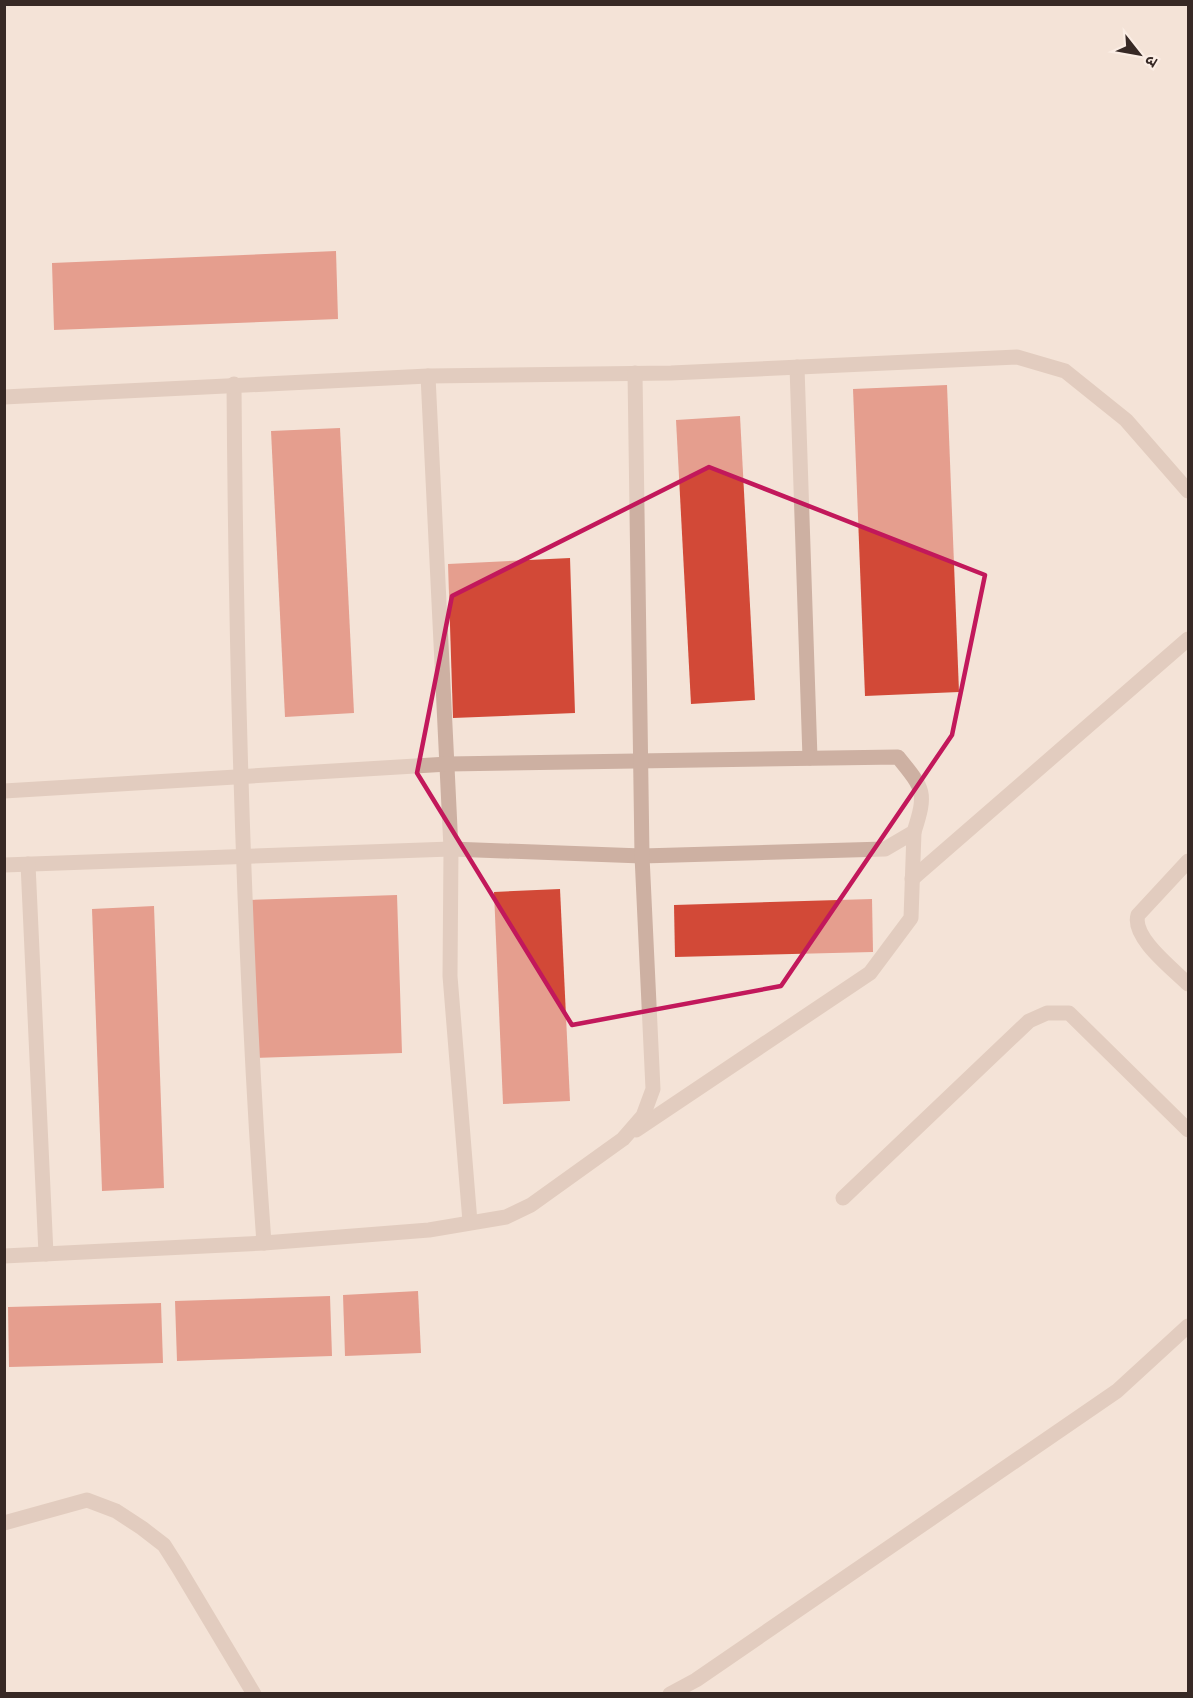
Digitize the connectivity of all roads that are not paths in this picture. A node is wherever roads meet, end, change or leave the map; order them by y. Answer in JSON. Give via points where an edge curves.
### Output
{"nodes":[{"id":1,"x":797,"y":367,"type":"junction"},
{"id":2,"x":634,"y":373,"type":"junction"},
{"id":3,"x":428,"y":376,"type":"junction"},
{"id":4,"x":234,"y":384,"type":"junction"},
{"id":5,"x":4,"y":397,"type":"edge"},
{"id":6,"x":1188,"y":491,"type":"edge"},
{"id":7,"x":1188,"y":639,"type":"edge"},
{"id":8,"x":810,"y":759,"type":"junction"},
{"id":9,"x":641,"y":761,"type":"junction"},
{"id":10,"x":448,"y":764,"type":"junction"},
{"id":11,"x":239,"y":778,"type":"junction"},
{"id":12,"x":4,"y":791,"type":"edge"},
{"id":13,"x":914,"y":832,"type":"junction"},
{"id":14,"x":451,"y":849,"type":"junction"},
{"id":15,"x":243,"y":856,"type":"junction"},
{"id":16,"x":642,"y":856,"type":"junction"},
{"id":17,"x":1188,"y":861,"type":"edge"},
{"id":18,"x":28,"y":864,"type":"junction"},
{"id":19,"x":4,"y":865,"type":"edge"},
{"id":20,"x":912,"y":879,"type":"junction"},
{"id":21,"x":1188,"y":984,"type":"edge"},
{"id":22,"x":1188,"y":1130,"type":"edge"},
{"id":23,"x":623,"y":1139,"type":"junction"},
{"id":24,"x":843,"y":1198,"type":"dead end"},
{"id":25,"x":470,"y":1222,"type":"junction"},
{"id":26,"x":264,"y":1243,"type":"junction"},
{"id":27,"x":46,"y":1254,"type":"junction"},
{"id":28,"x":4,"y":1256,"type":"edge"},
{"id":29,"x":1188,"y":1326,"type":"edge"},
{"id":30,"x":4,"y":1523,"type":"edge"},
{"id":31,"x":254,"y":1694,"type":"edge"},
{"id":32,"x":670,"y":1694,"type":"edge"}],
"edges":[{"from":1,"to":2,"type":"street"},
{"from":1,"to":6,"type":"street","via":[[1017,357],[1065,372],[1126,420]]},
{"from":1,"to":8,"type":"street"},
{"from":2,"to":3,"type":"street"},
{"from":2,"to":9,"type":"street"},
{"from":3,"to":4,"type":"street"},
{"from":3,"to":10,"type":"street"},
{"from":4,"to":5,"type":"street"},
{"from":4,"to":11,"type":"street"},
{"from":7,"to":20,"type":"street"},
{"from":8,"to":9,"type":"street"},
{"from":8,"to":13,"type":"street","via":[[898,757],[918,781],[923,804]]},
{"from":9,"to":10,"type":"street"},
{"from":9,"to":16,"type":"street"},
{"from":10,"to":11,"type":"street"},
{"from":10,"to":14,"type":"street"},
{"from":11,"to":12,"type":"street"},
{"from":11,"to":15,"type":"street"},
{"from":13,"to":16,"type":"street","via":[[885,849]]},
{"from":13,"to":20,"type":"street"},
{"from":14,"to":15,"type":"street"},
{"from":14,"to":16,"type":"street"},
{"from":14,"to":25,"type":"street","via":[[450,976]]},
{"from":15,"to":18,"type":"street"},
{"from":15,"to":26,"type":"street","via":[[251,1068]]},
{"from":16,"to":23,"type":"street","via":[[653,1089],[643,1116]]},
{"from":17,"to":21,"type":"street","via":[[1136,921],[1143,938]]},
{"from":18,"to":19,"type":"street"},
{"from":18,"to":27,"type":"street"},
{"from":20,"to":23,"type":"street","via":[[912,918],[870,973]]},
{"from":22,"to":24,"type":"street","via":[[1069,1013],[1047,1013],[1029,1021]]},
{"from":23,"to":25,"type":"street","via":[[519,1212]]},
{"from":25,"to":26,"type":"street","via":[[429,1230]]},
{"from":26,"to":27,"type":"street"},
{"from":27,"to":28,"type":"street"},
{"from":29,"to":32,"type":"street","via":[[1117,1391]]},
{"from":30,"to":31,"type":"street","via":[[87,1500],[116,1511],[142,1528],[164,1545]]}]}
